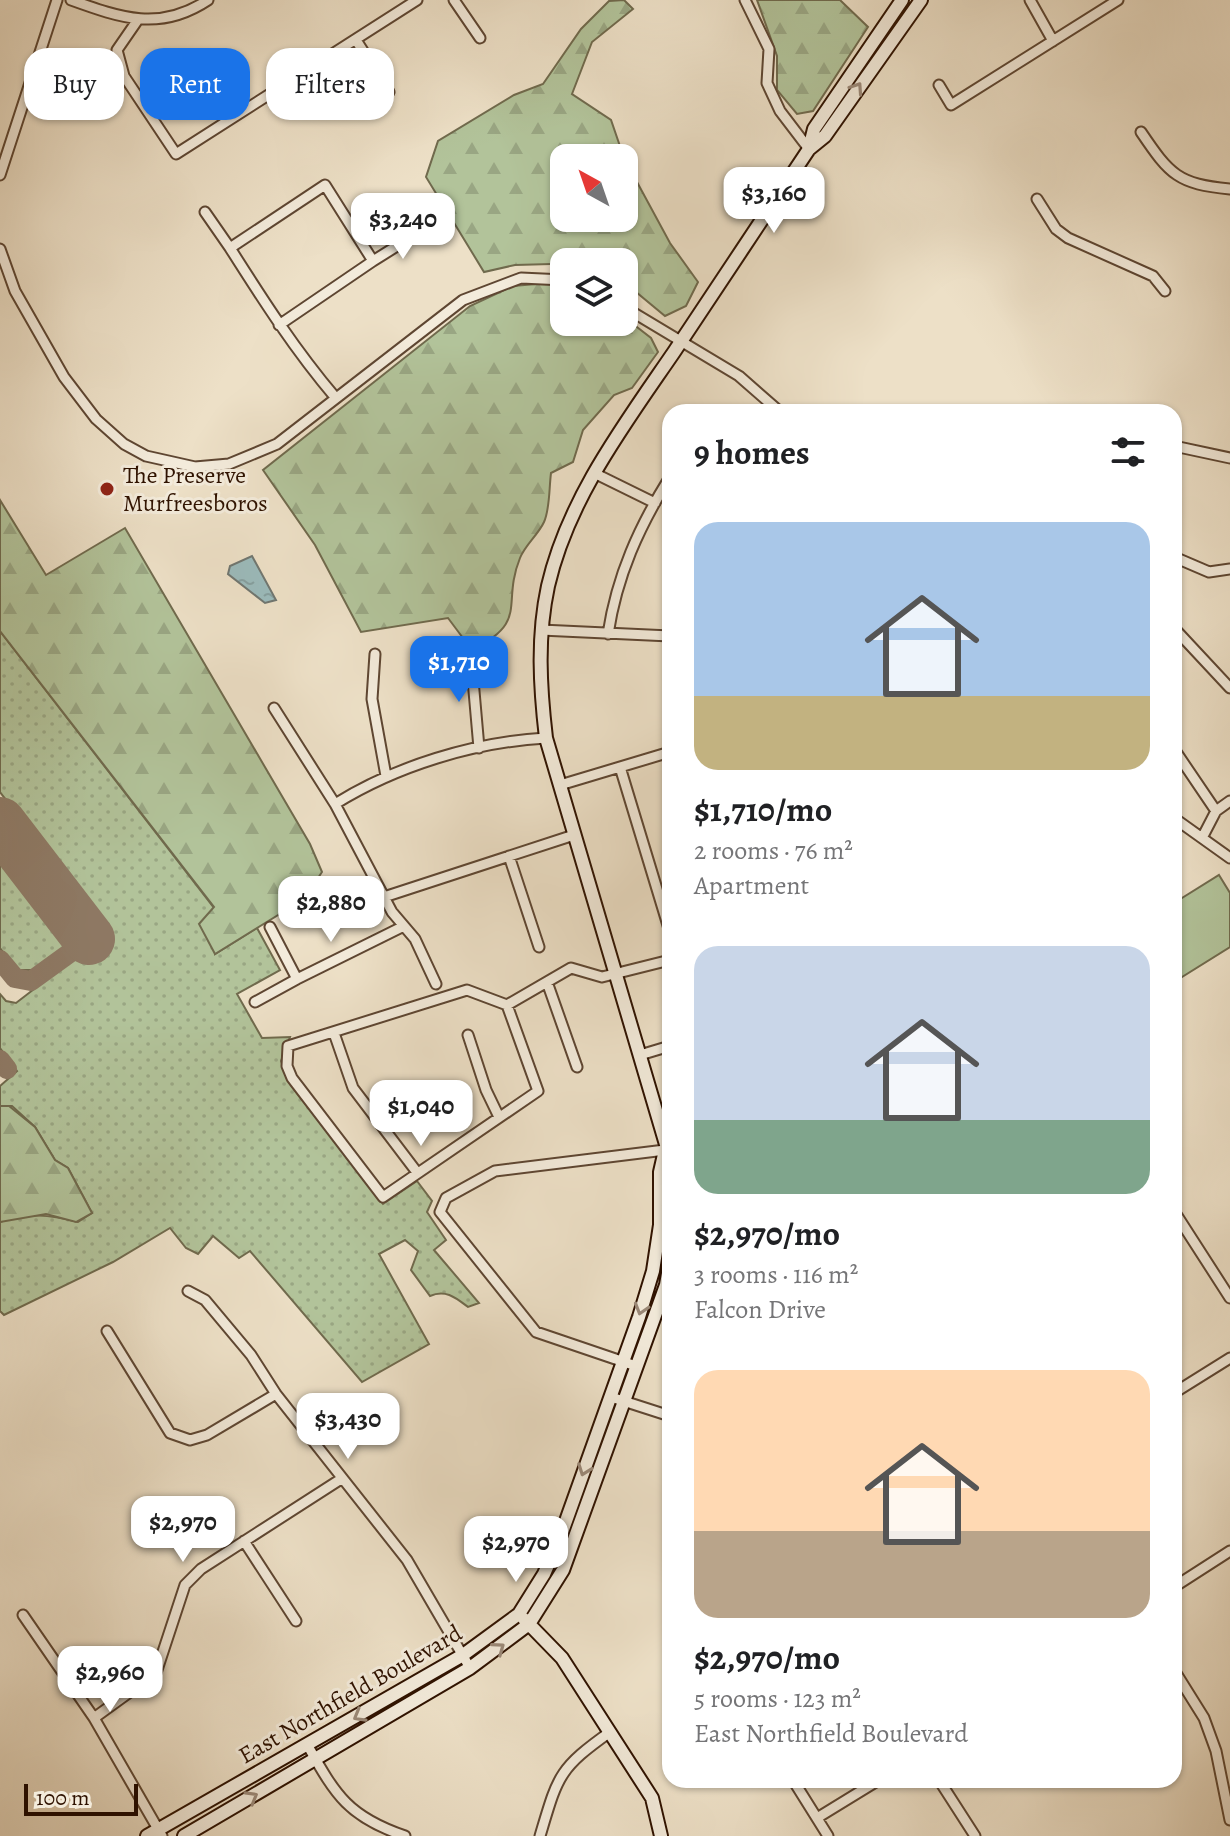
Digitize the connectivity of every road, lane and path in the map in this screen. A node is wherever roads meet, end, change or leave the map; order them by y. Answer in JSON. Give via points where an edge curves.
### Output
{"nodes":[{"id":1,"x":57,"y":0,"type":"edge"},
{"id":2,"x":71,"y":0,"type":"edge"},
{"id":3,"x":208,"y":0,"type":"edge"},
{"id":4,"x":417,"y":0,"type":"edge"},
{"id":5,"x":454,"y":0,"type":"edge"},
{"id":6,"x":745,"y":0,"type":"edge"},
{"id":7,"x":902,"y":0,"type":"edge"},
{"id":8,"x":921,"y":0,"type":"edge"},
{"id":9,"x":1030,"y":0,"type":"edge"},
{"id":10,"x":1118,"y":0,"type":"edge"},
{"id":11,"x":137,"y":21,"type":"junction"},
{"id":12,"x":480,"y":38,"type":"dead end"},
{"id":13,"x":356,"y":40,"type":"junction"},
{"id":14,"x":1053,"y":41,"type":"junction"},
{"id":15,"x":361,"y":48,"type":"edge"},
{"id":16,"x":939,"y":85,"type":"dead end"},
{"id":17,"x":1141,"y":132,"type":"dead end"},
{"id":18,"x":809,"y":149,"type":"junction"},
{"id":19,"x":0,"y":175,"type":"edge"},
{"id":20,"x":1230,"y":189,"type":"edge"},
{"id":21,"x":1037,"y":199,"type":"dead end"},
{"id":22,"x":205,"y":212,"type":"dead end"},
{"id":23,"x":416,"y":234,"type":"dead end"},
{"id":24,"x":230,"y":248,"type":"junction"},
{"id":25,"x":0,"y":249,"type":"edge"},
{"id":26,"x":373,"y":261,"type":"junction"},
{"id":27,"x":550,"y":279,"type":"edge"},
{"id":28,"x":1165,"y":291,"type":"dead end"},
{"id":29,"x":638,"y":315,"type":"edge"},
{"id":30,"x":279,"y":325,"type":"junction"},
{"id":31,"x":681,"y":340,"type":"junction"},
{"id":32,"x":335,"y":397,"type":"junction"},
{"id":33,"x":771,"y":404,"type":"edge"},
{"id":34,"x":1182,"y":448,"type":"edge"},
{"id":35,"x":1230,"y":458,"type":"edge"},
{"id":36,"x":594,"y":473,"type":"junction"},
{"id":37,"x":662,"y":491,"type":"edge"},
{"id":38,"x":655,"y":503,"type":"junction"},
{"id":39,"x":1182,"y":560,"type":"edge"},
{"id":40,"x":1230,"y":569,"type":"edge"},
{"id":41,"x":541,"y":630,"type":"junction"},
{"id":42,"x":608,"y":634,"type":"junction"},
{"id":43,"x":662,"y":636,"type":"edge"},
{"id":44,"x":1182,"y":637,"type":"edge"},
{"id":45,"x":375,"y":654,"type":"dead end"},
{"id":46,"x":471,"y":657,"type":"dead end"},
{"id":47,"x":1230,"y":688,"type":"edge"},
{"id":48,"x":274,"y":708,"type":"dead end"},
{"id":49,"x":546,"y":738,"type":"junction"},
{"id":50,"x":479,"y":748,"type":"junction"},
{"id":51,"x":662,"y":754,"type":"edge"},
{"id":52,"x":1182,"y":761,"type":"edge"},
{"id":53,"x":620,"y":767,"type":"junction"},
{"id":54,"x":386,"y":776,"type":"junction"},
{"id":55,"x":560,"y":785,"type":"junction"},
{"id":56,"x":1230,"y":801,"type":"edge"},
{"id":57,"x":335,"y":804,"type":"junction"},
{"id":58,"x":1216,"y":811,"type":"junction"},
{"id":59,"x":1182,"y":824,"type":"edge"},
{"id":60,"x":574,"y":835,"type":"junction"},
{"id":61,"x":1202,"y":838,"type":"junction"},
{"id":62,"x":509,"y":856,"type":"junction"},
{"id":63,"x":1230,"y":858,"type":"edge"},
{"id":64,"x":662,"y":890,"type":"edge"},
{"id":65,"x":384,"y":897,"type":"junction"},
{"id":66,"x":404,"y":926,"type":"junction"},
{"id":67,"x":270,"y":927,"type":"dead end"},
{"id":68,"x":539,"y":947,"type":"dead end"},
{"id":69,"x":662,"y":962,"type":"edge"},
{"id":70,"x":616,"y":976,"type":"junction"},
{"id":71,"x":297,"y":979,"type":"junction"},
{"id":72,"x":547,"y":982,"type":"junction"},
{"id":73,"x":436,"y":984,"type":"dead end"},
{"id":74,"x":255,"y":1002,"type":"dead end"},
{"id":75,"x":507,"y":1005,"type":"junction"},
{"id":76,"x":334,"y":1033,"type":"junction"},
{"id":77,"x":468,"y":1035,"type":"dead end"},
{"id":78,"x":662,"y":1048,"type":"edge"},
{"id":79,"x":640,"y":1055,"type":"junction"},
{"id":80,"x":577,"y":1067,"type":"dead end"},
{"id":81,"x":499,"y":1117,"type":"junction"},
{"id":82,"x":662,"y":1133,"type":"edge"},
{"id":83,"x":662,"y":1155,"type":"edge"},
{"id":84,"x":416,"y":1171,"type":"junction"},
{"id":85,"x":662,"y":1201,"type":"edge"},
{"id":86,"x":1182,"y":1223,"type":"edge"},
{"id":87,"x":188,"y":1291,"type":"dead end"},
{"id":88,"x":662,"y":1296,"type":"edge"},
{"id":89,"x":1230,"y":1298,"type":"edge"},
{"id":90,"x":107,"y":1331,"type":"dead end"},
{"id":91,"x":1230,"y":1358,"type":"edge"},
{"id":92,"x":622,"y":1362,"type":"junction"},
{"id":93,"x":636,"y":1366,"type":"junction"},
{"id":94,"x":1182,"y":1388,"type":"edge"},
{"id":95,"x":276,"y":1394,"type":"junction"},
{"id":96,"x":611,"y":1397,"type":"junction"},
{"id":97,"x":624,"y":1401,"type":"junction"},
{"id":98,"x":662,"y":1413,"type":"edge"},
{"id":99,"x":341,"y":1479,"type":"junction"},
{"id":100,"x":244,"y":1541,"type":"junction"},
{"id":101,"x":1230,"y":1551,"type":"edge"},
{"id":102,"x":1182,"y":1582,"type":"edge"},
{"id":103,"x":519,"y":1614,"type":"junction"},
{"id":104,"x":23,"y":1615,"type":"dead end"},
{"id":105,"x":296,"y":1621,"type":"dead end"},
{"id":106,"x":529,"y":1624,"type":"junction"},
{"id":107,"x":463,"y":1655,"type":"junction"},
{"id":108,"x":470,"y":1668,"type":"junction"},
{"id":109,"x":1182,"y":1683,"type":"edge"},
{"id":110,"x":94,"y":1718,"type":"junction"},
{"id":111,"x":610,"y":1732,"type":"junction"},
{"id":112,"x":308,"y":1746,"type":"junction"},
{"id":113,"x":315,"y":1759,"type":"junction"},
{"id":114,"x":798,"y":1788,"type":"edge"},
{"id":115,"x":866,"y":1788,"type":"edge"},
{"id":116,"x":944,"y":1788,"type":"edge"},
{"id":117,"x":817,"y":1818,"type":"junction"},
{"id":118,"x":1230,"y":1820,"type":"edge"},
{"id":119,"x":156,"y":1834,"type":"edge"},
{"id":120,"x":184,"y":1836,"type":"edge"},
{"id":121,"x":405,"y":1836,"type":"edge"},
{"id":122,"x":540,"y":1836,"type":"edge"},
{"id":123,"x":661,"y":1836,"type":"edge"},
{"id":124,"x":828,"y":1836,"type":"edge"},
{"id":125,"x":975,"y":1836,"type":"edge"}],
"edges":[{"from":1,"to":19,"type":"street"},
{"from":2,"to":11,"type":"street"},
{"from":3,"to":11,"type":"street","via":[[186,14]]},
{"from":4,"to":13,"type":"street"},
{"from":5,"to":12,"type":"street"},
{"from":6,"to":18,"type":"street","via":[[769,49],[767,83],[780,111]]},
{"from":7,"to":18,"type":"main road","name":"East Northfield Boulevard","via":[[814,129]]},
{"from":18,"to":8,"type":"main road","name":"East Northfield Boulevard","one_way":true,"via":[[825,136]]},
{"from":9,"to":14,"type":"street"},
{"from":10,"to":14,"type":"street"},
{"from":11,"to":13,"type":"street","via":[[117,50],[124,76],[176,154]]},
{"from":13,"to":15,"type":"street"},
{"from":14,"to":16,"type":"street","via":[[951,105]]},
{"from":17,"to":20,"type":"street","via":[[1165,169],[1181,180]]},
{"from":18,"to":31,"type":"main road","name":"East Northfield Boulevard"},
{"from":21,"to":28,"type":"street","via":[[1068,238],[1153,276]]},
{"from":22,"to":24,"type":"street"},
{"from":23,"to":26,"type":"street"},
{"from":24,"to":26,"type":"street","via":[[325,185]]},
{"from":24,"to":30,"type":"street"},
{"from":25,"to":32,"type":"street","via":[[15,291],[64,377],[96,419],[146,456],[195,467],[229,464],[277,444]]},
{"from":26,"to":30,"type":"street"},
{"from":27,"to":32,"type":"street","via":[[521,278],[463,300]]},
{"from":29,"to":31,"type":"street"},
{"from":30,"to":32,"type":"street"},
{"from":31,"to":33,"type":"street","via":[[739,376]]},
{"from":31,"to":36,"type":"main road","name":"East Northfield Boulevard"},
{"from":34,"to":35,"type":"street"},
{"from":36,"to":38,"type":"street"},
{"from":36,"to":41,"type":"main road","name":"East Northfield Boulevard","via":[[563,534]]},
{"from":37,"to":38,"type":"street"},
{"from":38,"to":42,"type":"street","via":[[629,550]]},
{"from":39,"to":40,"type":"street","via":[[1209,572]]},
{"from":41,"to":42,"type":"street"},
{"from":41,"to":49,"type":"main road","name":"East Northfield Boulevard"},
{"from":42,"to":43,"type":"street"},
{"from":44,"to":47,"type":"street"},
{"from":45,"to":54,"type":"street","via":[[372,699]]},
{"from":46,"to":50,"type":"street"},
{"from":48,"to":57,"type":"street"},
{"from":49,"to":50,"type":"street","via":[[503,740]]},
{"from":49,"to":55,"type":"main road","name":"East Northfield Boulevard"},
{"from":50,"to":54,"type":"street"},
{"from":51,"to":53,"type":"street"},
{"from":52,"to":58,"type":"street"},
{"from":53,"to":55,"type":"street"},
{"from":53,"to":64,"type":"street"},
{"from":54,"to":57,"type":"street"},
{"from":55,"to":60,"type":"main road","name":"East Northfield Boulevard"},
{"from":56,"to":58,"type":"street"},
{"from":57,"to":65,"type":"street"},
{"from":58,"to":61,"type":"street"},
{"from":59,"to":61,"type":"street"},
{"from":60,"to":62,"type":"street"},
{"from":60,"to":70,"type":"main road","name":"East Northfield Boulevard"},
{"from":61,"to":63,"type":"street"},
{"from":62,"to":65,"type":"street"},
{"from":62,"to":68,"type":"street"},
{"from":65,"to":66,"type":"street"},
{"from":66,"to":71,"type":"street"},
{"from":66,"to":73,"type":"street"},
{"from":67,"to":71,"type":"street"},
{"from":69,"to":70,"type":"street"},
{"from":70,"to":72,"type":"street","via":[[571,968]]},
{"from":70,"to":79,"type":"main road","name":"East Northfield Boulevard"},
{"from":71,"to":74,"type":"street"},
{"from":72,"to":75,"type":"street"},
{"from":72,"to":80,"type":"street"},
{"from":75,"to":76,"type":"street","via":[[467,990]]},
{"from":75,"to":81,"type":"street","via":[[538,1091]]},
{"from":76,"to":84,"type":"street","via":[[353,1088]]},
{"from":76,"to":84,"type":"street","via":[[288,1046],[292,1078],[383,1197]]},
{"from":77,"to":81,"type":"street"},
{"from":78,"to":79,"type":"street"},
{"from":79,"to":82,"type":"main road","name":"East Northfield Boulevard"},
{"from":81,"to":84,"type":"street"},
{"from":83,"to":92,"type":"street","via":[[495,1171],[446,1198],[440,1212],[536,1332]]},
{"from":85,"to":92,"type":"main road","name":"East Northfield Boulevard","one_way":true,"via":[[653,1271]]},
{"from":86,"to":89,"type":"street"},
{"from":87,"to":95,"type":"street","via":[[205,1300]]},
{"from":88,"to":93,"type":"main road","name":"East Northfield Boulevard"},
{"from":90,"to":95,"type":"street","via":[[170,1433],[190,1440],[207,1435]]},
{"from":91,"to":94,"type":"street"},
{"from":92,"to":93,"type":"street"},
{"from":92,"to":96,"type":"main road","name":"East Northfield Boulevard"},
{"from":93,"to":97,"type":"main road","name":"East Northfield Boulevard"},
{"from":95,"to":99,"type":"street"},
{"from":96,"to":97,"type":"street"},
{"from":96,"to":103,"type":"main road","name":"East Northfield Boulevard","one_way":true,"via":[[561,1535]]},
{"from":97,"to":98,"type":"street"},
{"from":97,"to":106,"type":"main road","name":"East Northfield Boulevard","via":[[563,1570]]},
{"from":99,"to":100,"type":"street"},
{"from":99,"to":107,"type":"street","via":[[407,1560]]},
{"from":100,"to":105,"type":"street"},
{"from":100,"to":110,"type":"street","via":[[185,1585],[156,1673]]},
{"from":101,"to":102,"type":"street"},
{"from":103,"to":106,"type":"main road"},
{"from":103,"to":107,"type":"main road","name":"East Northfield Boulevard"},
{"from":104,"to":110,"type":"street"},
{"from":108,"to":106,"type":"main road","name":"East Northfield Boulevard","one_way":true},
{"from":106,"to":111,"type":"main road","via":[[562,1658]]},
{"from":107,"to":108,"type":"street"},
{"from":107,"to":112,"type":"main road","name":"East Northfield Boulevard","one_way":true},
{"from":108,"to":113,"type":"main road","name":"East Northfield Boulevard"},
{"from":109,"to":118,"type":"street","via":[[1216,1751]]},
{"from":110,"to":119,"type":"street"},
{"from":111,"to":122,"type":"street","via":[[571,1760]]},
{"from":111,"to":123,"type":"main road","via":[[652,1798]]},
{"from":112,"to":113,"type":"street"},
{"from":112,"to":119,"type":"main road","name":"East Northfield Boulevard"},
{"from":120,"to":113,"type":"main road","name":"East Northfield Boulevard","one_way":true},
{"from":113,"to":121,"type":"street","via":[[350,1810]]},
{"from":114,"to":117,"type":"street"},
{"from":115,"to":117,"type":"street"},
{"from":116,"to":125,"type":"street"},
{"from":117,"to":124,"type":"street"}]}
